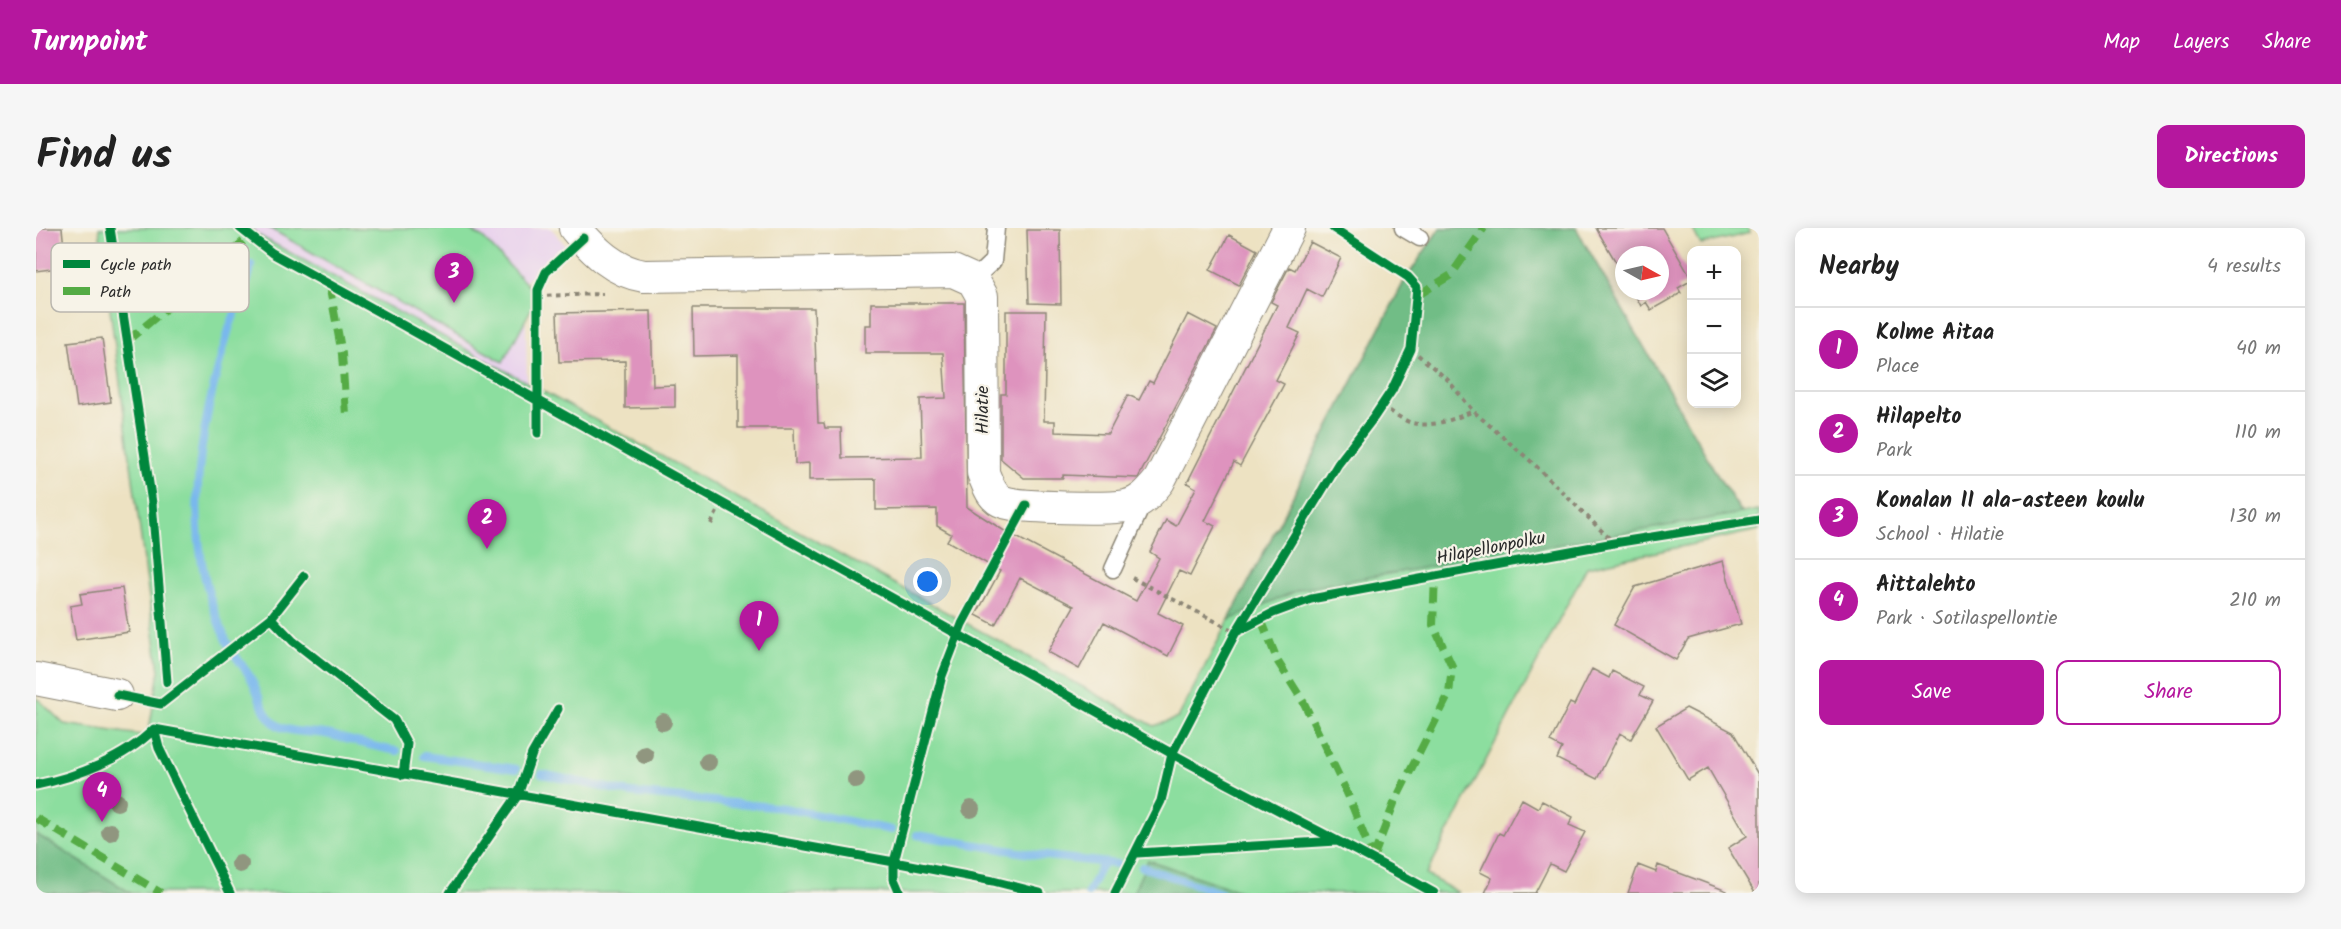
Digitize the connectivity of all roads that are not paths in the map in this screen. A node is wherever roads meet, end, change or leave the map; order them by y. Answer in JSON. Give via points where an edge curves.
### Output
{"nodes":[{"id":1,"x":574,"y":228,"type":"edge"},
{"id":2,"x":996,"y":228,"type":"edge"},
{"id":3,"x":1289,"y":228,"type":"edge"},
{"id":4,"x":1402,"y":228,"type":"edge"},
{"id":5,"x":1420,"y":238,"type":"dead end"},
{"id":6,"x":973,"y":280,"type":"junction"},
{"id":7,"x":1146,"y":497,"type":"junction"},
{"id":8,"x":1113,"y":568,"type":"road end"},
{"id":9,"x":36,"y":679,"type":"edge"},
{"id":10,"x":117,"y":695,"type":"dead end"}],
"edges":[{"from":1,"to":6,"type":"street","via":[[608,262],[628,273],[644,276],[953,270]]},
{"from":2,"to":6,"type":"lane","via":[[993,261]]},
{"from":3,"to":7,"type":"street","via":[[1159,481]]},
{"from":4,"to":5,"type":"lane"},
{"from":6,"to":7,"type":"street","name":"Hilatie","via":[[982,296],[983,473],[991,493],[1002,502],[1026,506],[1127,506]]},
{"from":7,"to":8,"type":"lane"},
{"from":9,"to":10,"type":"street"}]}
